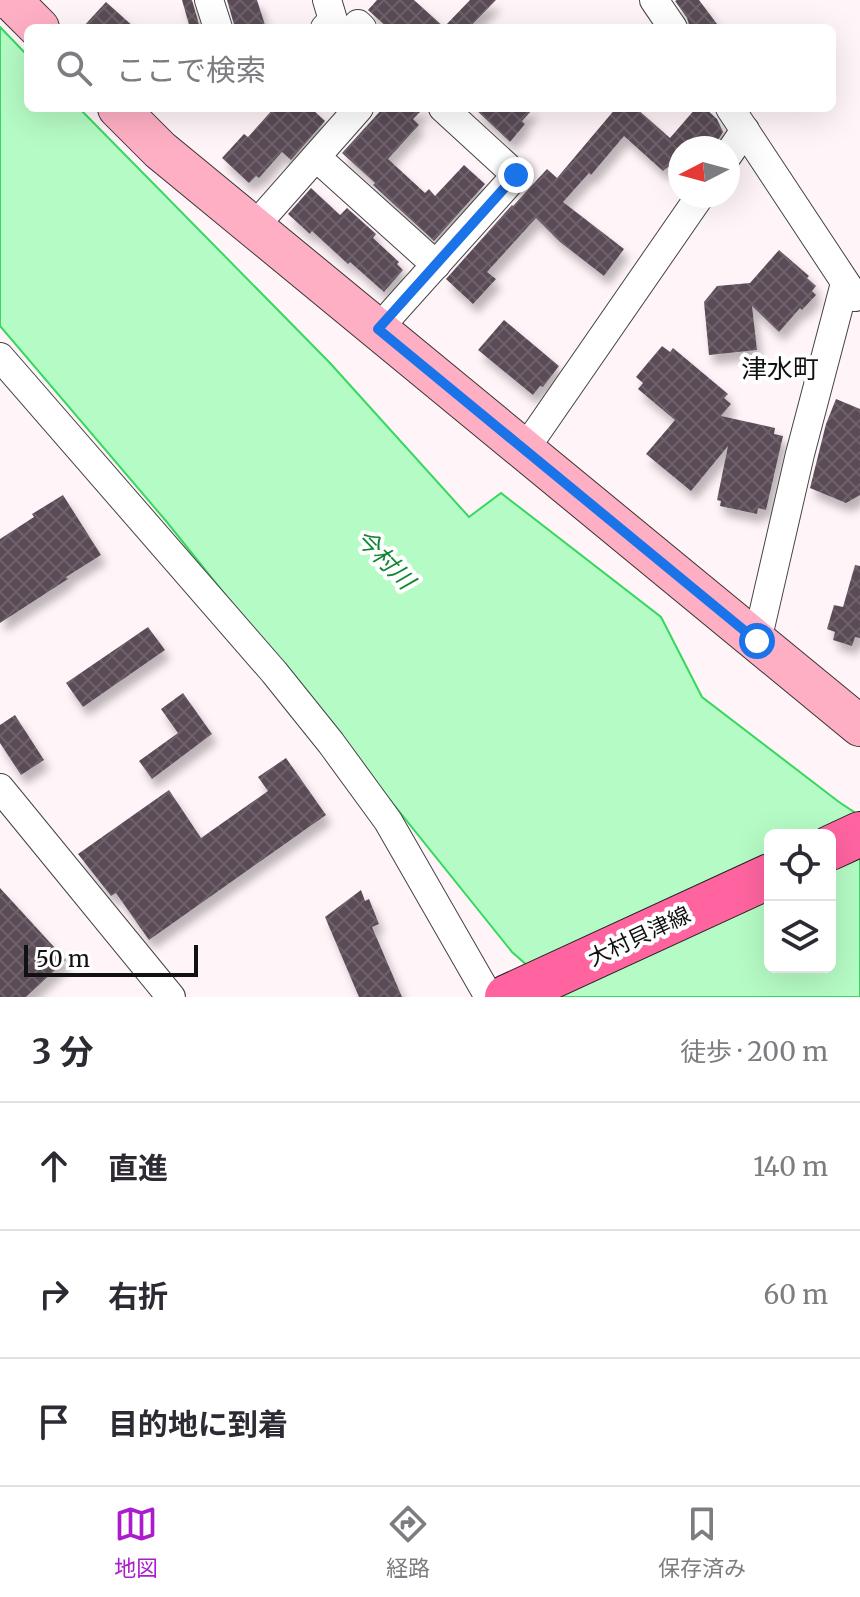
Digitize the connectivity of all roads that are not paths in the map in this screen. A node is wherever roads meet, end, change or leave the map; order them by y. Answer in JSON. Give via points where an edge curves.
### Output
{"nodes":[{"id":1,"x":11,"y":0,"type":"edge"},
{"id":2,"x":209,"y":0,"type":"edge"},
{"id":3,"x":327,"y":0,"type":"edge"},
{"id":4,"x":654,"y":0,"type":"edge"},
{"id":5,"x":35,"y":24,"type":"edge"},
{"id":6,"x":217,"y":24,"type":"edge"},
{"id":7,"x":329,"y":24,"type":"edge"},
{"id":8,"x":670,"y":24,"type":"edge"},
{"id":9,"x":122,"y":112,"type":"edge"},
{"id":10,"x":355,"y":112,"type":"edge"},
{"id":11,"x":447,"y":112,"type":"edge"},
{"id":12,"x":738,"y":119,"type":"edge"},
{"id":13,"x":316,"y":157,"type":"junction"},
{"id":14,"x":692,"y":208,"type":"edge"},
{"id":15,"x":254,"y":227,"type":"junction"},
{"id":16,"x":436,"y":265,"type":"junction"},
{"id":17,"x":853,"y":294,"type":"edge"},
{"id":18,"x":378,"y":329,"type":"junction"},
{"id":19,"x":0,"y":357,"type":"edge"},
{"id":20,"x":525,"y":449,"type":"junction"},
{"id":21,"x":757,"y":641,"type":"junction"},
{"id":22,"x":860,"y":726,"type":"edge"},
{"id":23,"x":0,"y":788,"type":"edge"},
{"id":24,"x":860,"y":834,"type":"edge"},
{"id":25,"x":836,"y":845,"type":"edge"},
{"id":26,"x":764,"y":879,"type":"edge"},
{"id":27,"x":171,"y":997,"type":"edge"},
{"id":28,"x":489,"y":997,"type":"edge"},
{"id":29,"x":508,"y":997,"type":"edge"}],
"edges":[{"from":1,"to":5,"type":"street"},
{"from":2,"to":6,"type":"street"},
{"from":3,"to":7,"type":"street","via":[[333,20]]},
{"from":4,"to":8,"type":"street"},
{"from":9,"to":15,"type":"street"},
{"from":10,"to":13,"type":"street"},
{"from":11,"to":16,"type":"street","via":[[516,175]]},
{"from":12,"to":17,"type":"street"},
{"from":13,"to":15,"type":"street"},
{"from":13,"to":16,"type":"street"},
{"from":14,"to":20,"type":"street"},
{"from":15,"to":18,"type":"street"},
{"from":16,"to":18,"type":"street"},
{"from":17,"to":21,"type":"street","via":[[800,454]]},
{"from":18,"to":20,"type":"street"},
{"from":19,"to":28,"type":"street","via":[[331,743],[388,821]]},
{"from":20,"to":21,"type":"street"},
{"from":21,"to":22,"type":"street"},
{"from":23,"to":27,"type":"street"},
{"from":24,"to":25,"type":"main road"},
{"from":26,"to":29,"type":"main road","name":"大村貝津線"}]}
